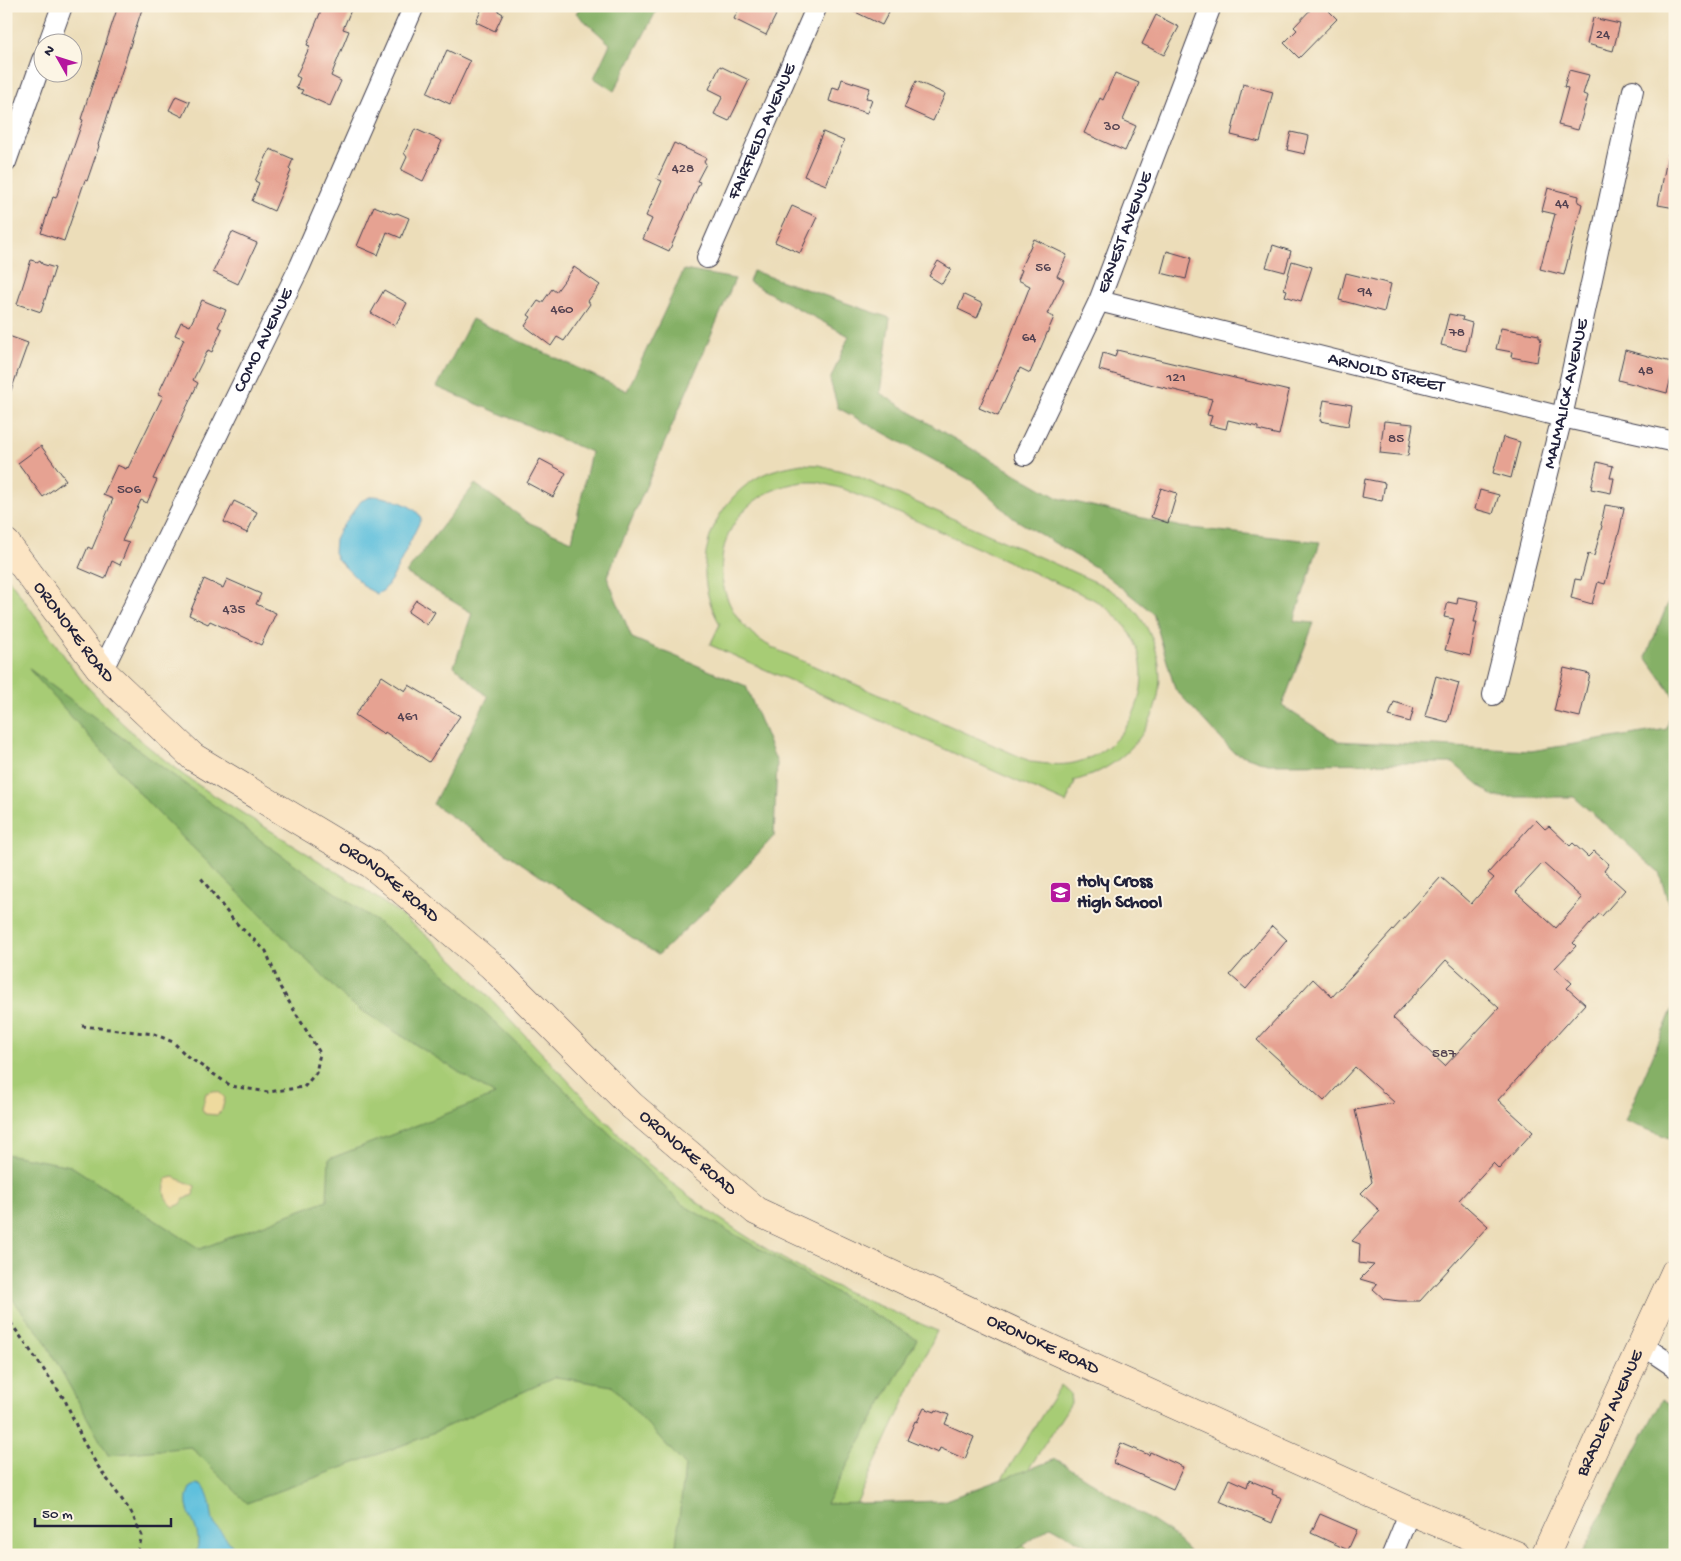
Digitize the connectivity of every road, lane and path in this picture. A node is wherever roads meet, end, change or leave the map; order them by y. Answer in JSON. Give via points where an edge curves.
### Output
{"nodes":[{"id":1,"x":62,"y":6,"type":"edge"},
{"id":2,"x":414,"y":6,"type":"edge"},
{"id":3,"x":817,"y":6,"type":"edge"},
{"id":4,"x":1211,"y":6,"type":"edge"},
{"id":5,"x":53,"y":32,"type":"edge"},
{"id":6,"x":34,"y":82,"type":"edge"},
{"id":7,"x":1634,"y":90,"type":"dead end"},
{"id":8,"x":6,"y":162,"type":"edge"},
{"id":9,"x":707,"y":258,"type":"dead end"},
{"id":10,"x":1099,"y":301,"type":"junction"},
{"id":11,"x":1562,"y":416,"type":"junction"},
{"id":12,"x":1675,"y":442,"type":"edge"},
{"id":13,"x":1025,"y":455,"type":"dead end"},
{"id":14,"x":6,"y":543,"type":"edge"},
{"id":15,"x":102,"y":670,"type":"junction"},
{"id":16,"x":1493,"y":696,"type":"dead end"},
{"id":17,"x":201,"y":878,"type":"dead end"},
{"id":18,"x":82,"y":1026,"type":"dead end"},
{"id":19,"x":1675,"y":1272,"type":"edge"},
{"id":20,"x":6,"y":1316,"type":"edge"},
{"id":21,"x":1642,"y":1345,"type":"junction"},
{"id":22,"x":1675,"y":1366,"type":"edge"},
{"id":23,"x":1410,"y":1511,"type":"junction"},
{"id":24,"x":136,"y":1555,"type":"edge"},
{"id":25,"x":1392,"y":1555,"type":"edge"},
{"id":26,"x":1516,"y":1555,"type":"edge"},
{"id":27,"x":1545,"y":1555,"type":"edge"}],
"edges":[{"from":1,"to":5,"type":"street"},
{"from":2,"to":15,"type":"street","name":"COMO AVENUE","via":[[300,266]]},
{"from":3,"to":9,"type":"street","name":"FAIRFIELD AVENUE"},
{"from":4,"to":10,"type":"street","name":"ERNEST AVENUE"},
{"from":6,"to":8,"type":"street"},
{"from":7,"to":11,"type":"street","name":"MALMALICK AVENUE"},
{"from":10,"to":11,"type":"street","name":"ARNOLD STREET"},
{"from":10,"to":13,"type":"street","name":"ERNEST AVENUE"},
{"from":11,"to":12,"type":"street","name":"ARNOLD STREET"},
{"from":11,"to":16,"type":"street","name":"MALMALICK AVENUE"},
{"from":14,"to":15,"type":"street","name":"ORONOKE ROAD"},
{"from":15,"to":23,"type":"street","name":"ORONOKE ROAD","via":[[193,757],[371,864],[492,966],[631,1106],[756,1211]]},
{"from":17,"to":18,"type":"path","via":[[234,921],[266,951],[280,987],[320,1053],[316,1073],[304,1087],[268,1092],[231,1086],[187,1056],[174,1042],[154,1034]]},
{"from":19,"to":21,"type":"street","name":"BRADLEY AVENUE"},
{"from":20,"to":24,"type":"path","via":[[65,1400],[97,1465],[131,1512],[142,1536]]},
{"from":21,"to":22,"type":"street"},
{"from":21,"to":27,"type":"street","name":"BRADLEY AVENUE"},
{"from":23,"to":25,"type":"street"},
{"from":23,"to":26,"type":"street","name":"ORONOKE ROAD"}]}
